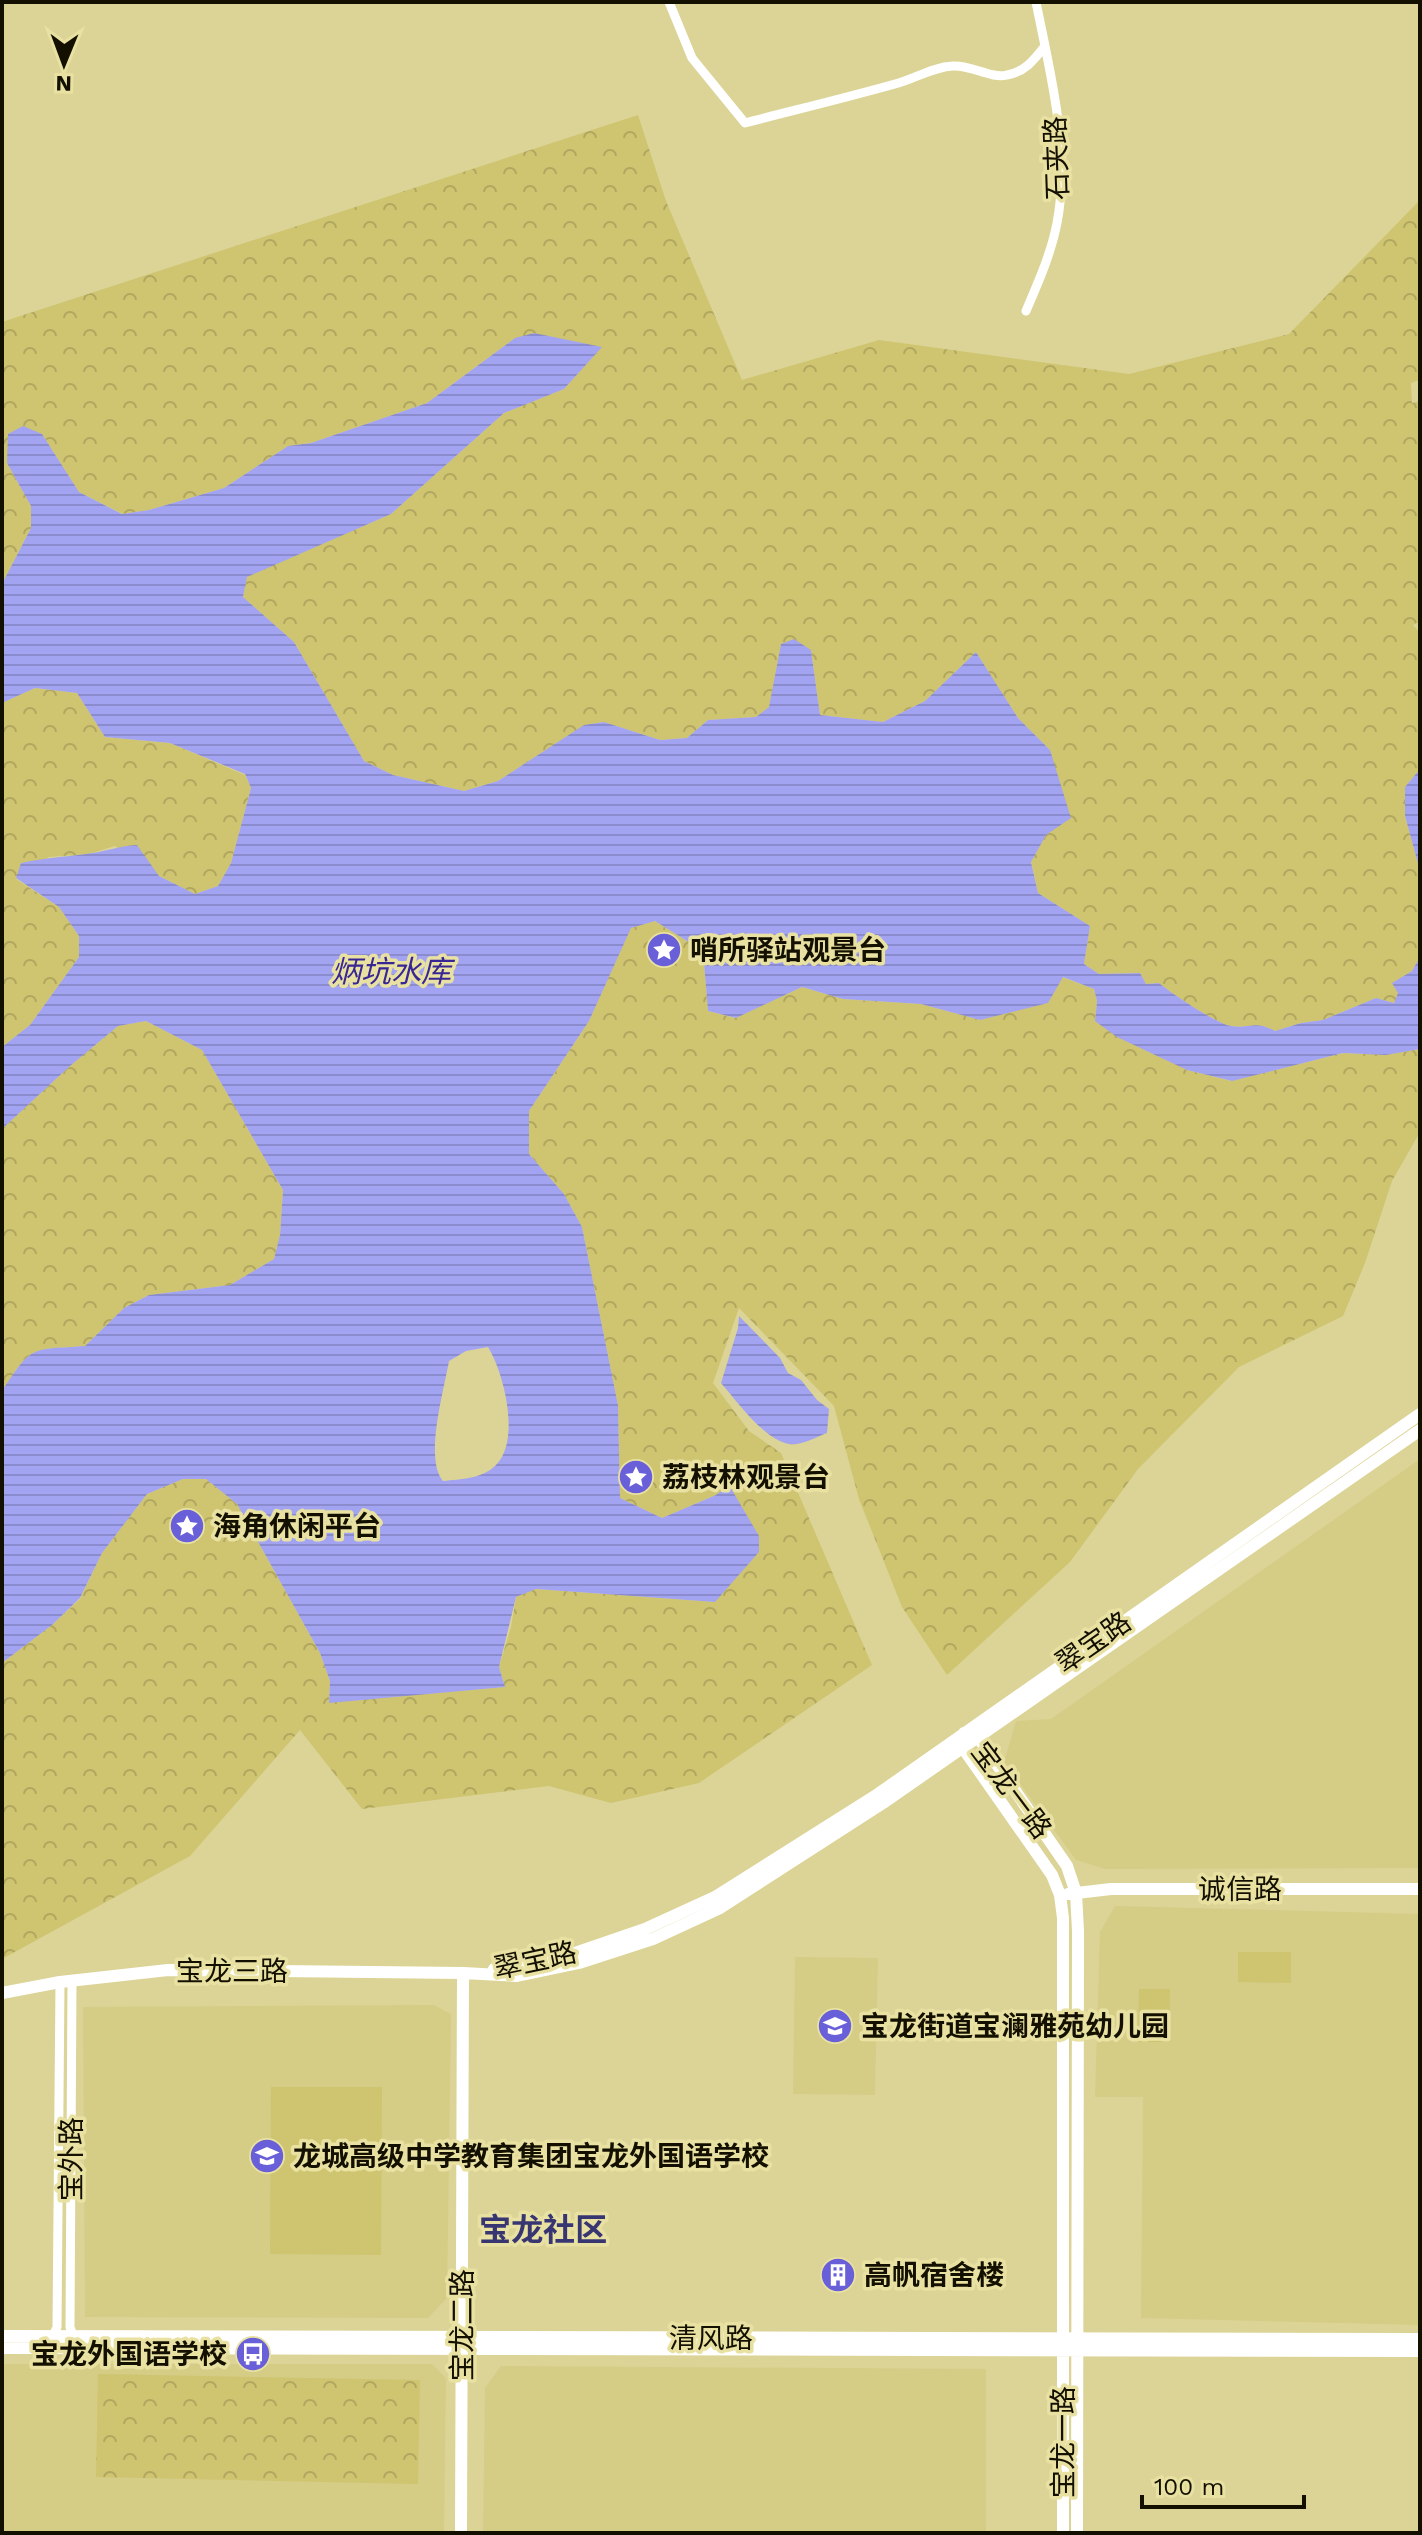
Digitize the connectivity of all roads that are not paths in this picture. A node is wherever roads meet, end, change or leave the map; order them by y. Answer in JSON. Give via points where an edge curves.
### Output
{"nodes":[{"id":1,"x":669,"y":2,"type":"edge"},
{"id":2,"x":1036,"y":2,"type":"edge"},
{"id":3,"x":1045,"y":46,"type":"junction"},
{"id":4,"x":1026,"y":311,"type":"dead end"},
{"id":5,"x":1420,"y":1414,"type":"edge"},
{"id":6,"x":1420,"y":1430,"type":"edge"},
{"id":7,"x":964,"y":1733,"type":"junction"},
{"id":8,"x":978,"y":1737,"type":"junction"},
{"id":9,"x":963,"y":1748,"type":"junction"},
{"id":10,"x":1420,"y":1889,"type":"edge"},
{"id":11,"x":1076,"y":1893,"type":"junction"},
{"id":12,"x":1060,"y":1895,"type":"junction"},
{"id":13,"x":463,"y":1973,"type":"junction"},
{"id":14,"x":66,"y":1981,"type":"junction"},
{"id":15,"x":2,"y":1993,"type":"edge"},
{"id":16,"x":2,"y":2336,"type":"edge"},
{"id":17,"x":53,"y":2336,"type":"junction"},
{"id":18,"x":73,"y":2336,"type":"junction"},
{"id":19,"x":1420,"y":2339,"type":"edge"},
{"id":20,"x":462,"y":2343,"type":"junction"},
{"id":21,"x":1070,"y":2344,"type":"junction"},
{"id":22,"x":2,"y":2348,"type":"edge"},
{"id":23,"x":1420,"y":2351,"type":"edge"},
{"id":24,"x":461,"y":2533,"type":"edge"},
{"id":25,"x":1063,"y":2533,"type":"edge"},
{"id":26,"x":1077,"y":2533,"type":"edge"}],
"edges":[{"from":1,"to":3,"type":"street","via":[[692,58],[745,123],[954,65],[1004,76],[1030,65]]},
{"from":2,"to":3,"type":"street","name":"石夹路"},
{"from":3,"to":4,"type":"street","name":"石夹路","via":[[1061,192],[1048,257]]},
{"from":5,"to":7,"type":"street","name":"翠宝路"},
{"from":6,"to":8,"type":"street","name":"翠宝路"},
{"from":7,"to":8,"type":"street","name":"宝龙一路"},
{"from":7,"to":9,"type":"street","name":"宝龙一路"},
{"from":7,"to":13,"type":"street","name":"翠宝路","via":[[715,1897],[575,1953]]},
{"from":8,"to":9,"type":"street","name":"翠宝路"},
{"from":8,"to":11,"type":"street","name":"宝龙一路","via":[[1067,1866]]},
{"from":9,"to":12,"type":"street","name":"宝龙一路","via":[[1052,1875]]},
{"from":9,"to":13,"type":"street","name":"翠宝路","via":[[720,1908],[666,1933],[579,1963],[517,1976]]},
{"from":10,"to":11,"type":"street","name":"诚信路"},
{"from":11,"to":12,"type":"street","name":"诚信路"},
{"from":11,"to":21,"type":"street","name":"宝龙一路"},
{"from":12,"to":21,"type":"street","name":"宝龙一路"},
{"from":13,"to":14,"type":"street","name":"宝龙三路","via":[[168,1970]]},
{"from":13,"to":20,"type":"street","name":"宝龙二路"},
{"from":14,"to":15,"type":"street","name":"宝龙三路"},
{"from":14,"to":17,"type":"street","name":"宝外路"},
{"from":14,"to":18,"type":"street","name":"宝外路"},
{"from":16,"to":17,"type":"street","name":"清风路"},
{"from":17,"to":18,"type":"street","name":"清风路"},
{"from":18,"to":20,"type":"street","name":"清风路"},
{"from":19,"to":21,"type":"street","name":"清风路"},
{"from":20,"to":21,"type":"street","name":"清风路"},
{"from":20,"to":22,"type":"street","name":"清风路"},
{"from":20,"to":24,"type":"street","name":"宝龙二路"},
{"from":21,"to":23,"type":"street","name":"清风路"},
{"from":21,"to":25,"type":"street","name":"宝龙一路"},
{"from":21,"to":26,"type":"street","name":"宝龙一路"}]}
